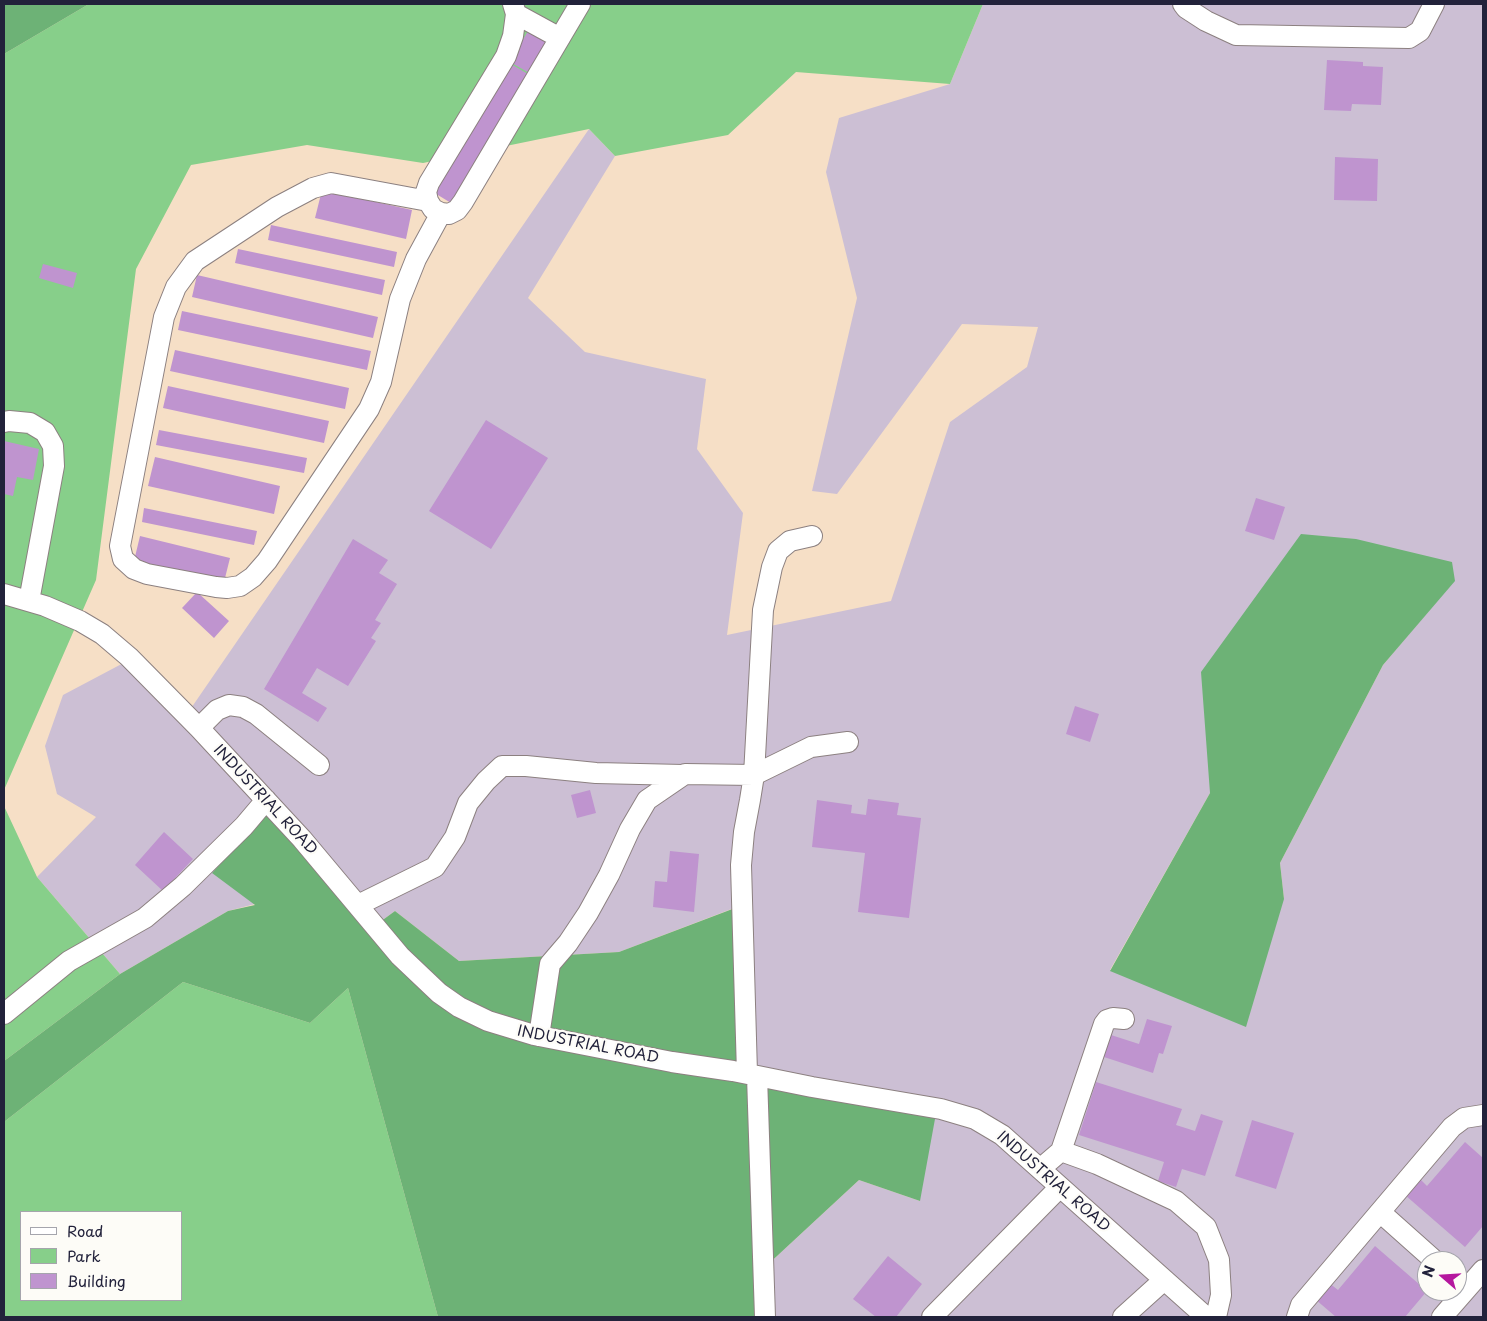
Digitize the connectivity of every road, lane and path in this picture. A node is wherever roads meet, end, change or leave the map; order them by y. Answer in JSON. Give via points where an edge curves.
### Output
{"nodes":[{"id":1,"x":580,"y":4,"type":"edge"},
{"id":2,"x":1183,"y":4,"type":"edge"},
{"id":3,"x":1434,"y":4,"type":"edge"},
{"id":4,"x":514,"y":9,"type":"edge"},
{"id":5,"x":560,"y":38,"type":"junction"},
{"id":6,"x":435,"y":207,"type":"junction"},
{"id":7,"x":4,"y":422,"type":"edge"},
{"id":8,"x":812,"y":536,"type":"dead end"},
{"id":9,"x":4,"y":594,"type":"edge"},
{"id":10,"x":29,"y":601,"type":"junction"},
{"id":11,"x":199,"y":728,"type":"junction"},
{"id":12,"x":848,"y":742,"type":"dead end"},
{"id":13,"x":319,"y":765,"type":"dead end"},
{"id":14,"x":754,"y":774,"type":"junction"},
{"id":15,"x":683,"y":775,"type":"junction"},
{"id":16,"x":266,"y":800,"type":"junction"},
{"id":17,"x":358,"y":905,"type":"junction"},
{"id":18,"x":4,"y":1014,"type":"edge"},
{"id":19,"x":1124,"y":1019,"type":"dead end"},
{"id":20,"x":539,"y":1036,"type":"junction"},
{"id":21,"x":752,"y":1075,"type":"junction"},
{"id":22,"x":1483,"y":1115,"type":"edge"},
{"id":23,"x":1061,"y":1151,"type":"junction"},
{"id":24,"x":1040,"y":1169,"type":"junction"},
{"id":25,"x":1060,"y":1187,"type":"junction"},
{"id":26,"x":1380,"y":1212,"type":"junction"},
{"id":27,"x":1424,"y":1251,"type":"edge"},
{"id":28,"x":1483,"y":1270,"type":"edge"},
{"id":29,"x":1164,"y":1280,"type":"junction"},
{"id":30,"x":1467,"y":1281,"type":"edge"},
{"id":31,"x":1452,"y":1301,"type":"edge"},
{"id":32,"x":765,"y":1317,"type":"edge"},
{"id":33,"x":932,"y":1317,"type":"edge"},
{"id":34,"x":1123,"y":1317,"type":"edge"},
{"id":35,"x":1206,"y":1317,"type":"edge"},
{"id":36,"x":1216,"y":1317,"type":"edge"},
{"id":37,"x":1297,"y":1317,"type":"edge"},
{"id":38,"x":1442,"y":1317,"type":"edge"}],
"edges":[{"from":1,"to":5,"type":"street"},
{"from":2,"to":3,"type":"street","via":[[1206,21],[1236,35],[1409,38],[1420,31]]},
{"from":4,"to":5,"type":"street"},
{"from":4,"to":6,"type":"street","via":[[513,36],[506,56],[429,183],[426,192]]},
{"from":5,"to":6,"type":"street","via":[[464,202],[449,214]]},
{"from":6,"to":6,"type":"street","via":[[400,299],[381,382],[369,409],[267,561],[240,586],[227,588],[147,574],[123,560],[120,546],[164,318],[176,287],[195,261],[277,207],[313,188],[330,184]]},
{"from":7,"to":10,"type":"street","via":[[30,423],[45,432],[53,446],[54,466]]},
{"from":8,"to":14,"type":"street","via":[[790,541],[778,551],[772,567],[763,610]]},
{"from":9,"to":10,"type":"street","name":"INDUSTRIAL ROAD"},
{"from":10,"to":11,"type":"street","name":"INDUSTRIAL ROAD","via":[[102,634]]},
{"from":11,"to":13,"type":"street","via":[[217,710],[229,705],[243,707]]},
{"from":11,"to":16,"type":"street","name":"INDUSTRIAL ROAD"},
{"from":12,"to":14,"type":"street","via":[[811,748]]},
{"from":14,"to":15,"type":"street"},
{"from":14,"to":21,"type":"street","via":[[741,865]]},
{"from":15,"to":17,"type":"street","via":[[502,766],[468,803],[455,837],[435,867]]},
{"from":15,"to":20,"type":"street","via":[[647,800],[588,913],[550,964]]},
{"from":16,"to":17,"type":"street","name":"INDUSTRIAL ROAD"},
{"from":16,"to":18,"type":"street","via":[[190,879],[145,918],[69,961]]},
{"from":17,"to":20,"type":"street","name":"INDUSTRIAL ROAD","via":[[400,956],[446,998],[488,1021]]},
{"from":19,"to":23,"type":"street","via":[[1113,1018],[1104,1024]]},
{"from":20,"to":21,"type":"street","name":"INDUSTRIAL ROAD"},
{"from":21,"to":24,"type":"street","name":"INDUSTRIAL ROAD","via":[[960,1113],[1002,1135]]},
{"from":21,"to":32,"type":"street"},
{"from":22,"to":26,"type":"street","via":[[1464,1118],[1452,1127]]},
{"from":23,"to":24,"type":"street"},
{"from":23,"to":36,"type":"street","via":[[1176,1201],[1206,1227],[1218,1260],[1221,1295]]},
{"from":24,"to":25,"type":"street","name":"INDUSTRIAL ROAD"},
{"from":25,"to":29,"type":"street","name":"INDUSTRIAL ROAD"},
{"from":25,"to":33,"type":"street"},
{"from":26,"to":27,"type":"street"},
{"from":26,"to":37,"type":"street","via":[[1301,1305]]},
{"from":28,"to":30,"type":"street"},
{"from":29,"to":34,"type":"street"},
{"from":29,"to":35,"type":"street","name":"INDUSTRIAL ROAD"},
{"from":31,"to":38,"type":"street"}]}
